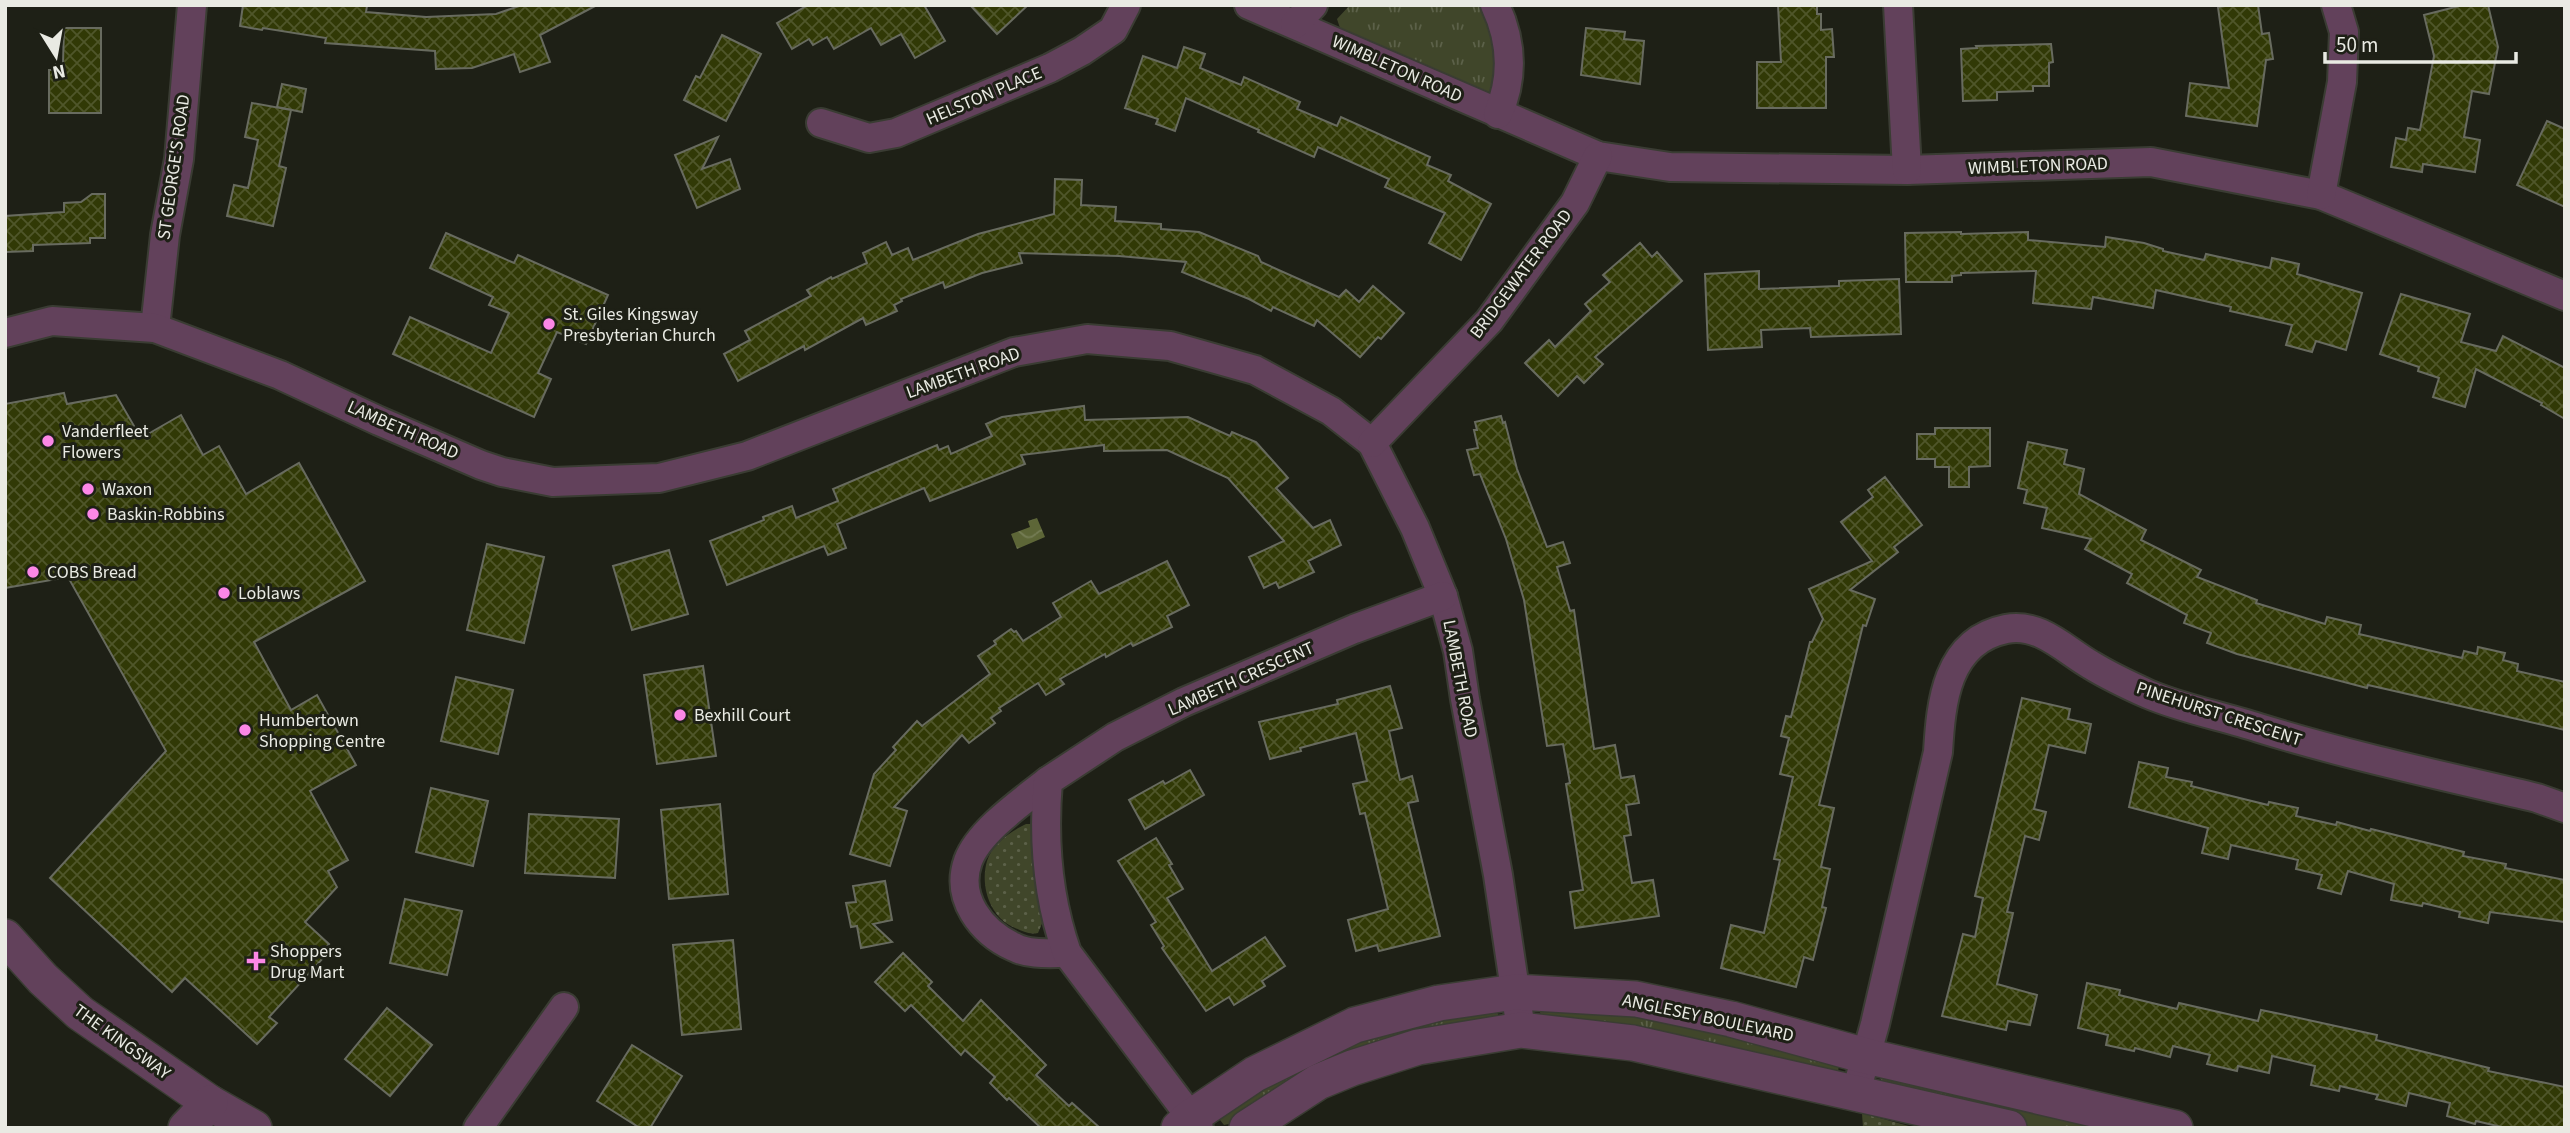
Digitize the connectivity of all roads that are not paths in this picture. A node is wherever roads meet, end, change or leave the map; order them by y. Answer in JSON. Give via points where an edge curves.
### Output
{"nodes":[{"id":1,"x":192,"y":5,"type":"edge"},
{"id":2,"x":1126,"y":5,"type":"edge"},
{"id":3,"x":1249,"y":5,"type":"edge"},
{"id":4,"x":1495,"y":5,"type":"edge"},
{"id":5,"x":1898,"y":5,"type":"edge"},
{"id":6,"x":2336,"y":5,"type":"edge"},
{"id":7,"x":1304,"y":15,"type":"edge"},
{"id":8,"x":1498,"y":114,"type":"junction"},
{"id":9,"x":821,"y":123,"type":"dead end"},
{"id":10,"x":1598,"y":156,"type":"junction"},
{"id":11,"x":1906,"y":170,"type":"junction"},
{"id":12,"x":2321,"y":195,"type":"junction"},
{"id":13,"x":2565,"y":296,"type":"edge"},
{"id":14,"x":155,"y":328,"type":"junction"},
{"id":15,"x":5,"y":333,"type":"edge"},
{"id":16,"x":1372,"y":443,"type":"junction"},
{"id":17,"x":1443,"y":596,"type":"junction"},
{"id":18,"x":1048,"y":781,"type":"junction"},
{"id":19,"x":2565,"y":808,"type":"edge"},
{"id":20,"x":5,"y":937,"type":"edge"},
{"id":21,"x":1067,"y":953,"type":"junction"},
{"id":22,"x":1515,"y":992,"type":"junction"},
{"id":23,"x":565,"y":1007,"type":"dead end"},
{"id":24,"x":1521,"y":1030,"type":"junction"},
{"id":25,"x":1866,"y":1056,"type":"junction"},
{"id":26,"x":1856,"y":1092,"type":"junction"},
{"id":27,"x":210,"y":1103,"type":"junction"},
{"id":28,"x":1190,"y":1124,"type":"edge"},
{"id":29,"x":186,"y":1128,"type":"edge"},
{"id":30,"x":254,"y":1128,"type":"edge"},
{"id":31,"x":478,"y":1128,"type":"edge"},
{"id":32,"x":1247,"y":1128,"type":"edge"},
{"id":33,"x":2010,"y":1128,"type":"edge"},
{"id":34,"x":2175,"y":1128,"type":"edge"}],
"edges":[{"from":1,"to":14,"type":"street","name":"ST GEORGE'S ROAD","via":[[179,159]]},
{"from":2,"to":9,"type":"street","name":"HELSTON PLACE","via":[[1113,30],[1082,51],[896,133],[869,138]]},
{"from":3,"to":7,"type":"street","name":"WIMBLETON ROAD"},
{"from":4,"to":8,"type":"street","via":[[1507,39],[1509,64],[1507,93]]},
{"from":5,"to":11,"type":"street"},
{"from":6,"to":12,"type":"street","via":[[2344,32],[2342,82]]},
{"from":7,"to":8,"type":"street","name":"WIMBLETON ROAD"},
{"from":8,"to":10,"type":"street","name":"WIMBLETON ROAD"},
{"from":10,"to":11,"type":"street","name":"WIMBLETON ROAD","via":[[1670,167]]},
{"from":10,"to":16,"type":"street","name":"BRIDGEWATER ROAD","via":[[1575,203],[1489,321]]},
{"from":11,"to":12,"type":"street","name":"WIMBLETON ROAD","via":[[2151,162]]},
{"from":12,"to":13,"type":"street","name":"WIMBLETON ROAD"},
{"from":14,"to":15,"type":"street","name":"LAMBETH ROAD","via":[[52,321]]},
{"from":14,"to":16,"type":"street","name":"LAMBETH ROAD","via":[[280,375],[481,464],[553,482],[659,478],[747,456],[1014,352],[1087,339],[1170,346],[1255,370],[1331,411]]},
{"from":16,"to":17,"type":"street","name":"LAMBETH ROAD"},
{"from":17,"to":18,"type":"street","name":"LAMBETH CRESCENT","via":[[1184,702],[1115,737]]},
{"from":17,"to":22,"type":"street","name":"LAMBETH ROAD","via":[[1458,651]]},
{"from":18,"to":21,"type":"street","via":[[1045,811],[1055,921]]},
{"from":18,"to":21,"type":"street","name":"LAMBETH CRESCENT","via":[[983,837],[968,860],[967,899],[977,919],[1015,948]]},
{"from":19,"to":25,"type":"street","name":"PINEHURST CRESCENT","via":[[2295,740],[2152,696],[2115,679],[2054,640],[2028,629],[2005,629],[1973,642],[1957,661],[1947,689],[1938,752]]},
{"from":20,"to":27,"type":"street","name":"THE KINGSWAY","via":[[80,1013]]},
{"from":21,"to":28,"type":"street"},
{"from":22,"to":24,"type":"street","name":"LAMBETH ROAD"},
{"from":22,"to":25,"type":"street","name":"ANGLESEY BOULEVARD","via":[[1636,999]]},
{"from":22,"to":28,"type":"street","name":"ANGLESEY BOULEVARD","via":[[1439,1003],[1355,1025],[1255,1074]]},
{"from":23,"to":31,"type":"street"},
{"from":24,"to":26,"type":"street","via":[[1633,1043]]},
{"from":24,"to":32,"type":"street","via":[[1418,1047],[1352,1068],[1318,1082]]},
{"from":25,"to":26,"type":"street","name":"PINEHURST CRESCENT"},
{"from":25,"to":34,"type":"street","name":"ANGLESEY BOULEVARD"},
{"from":26,"to":33,"type":"street"},
{"from":27,"to":29,"type":"street"},
{"from":27,"to":30,"type":"street","name":"THE KINGSWAY"}]}
